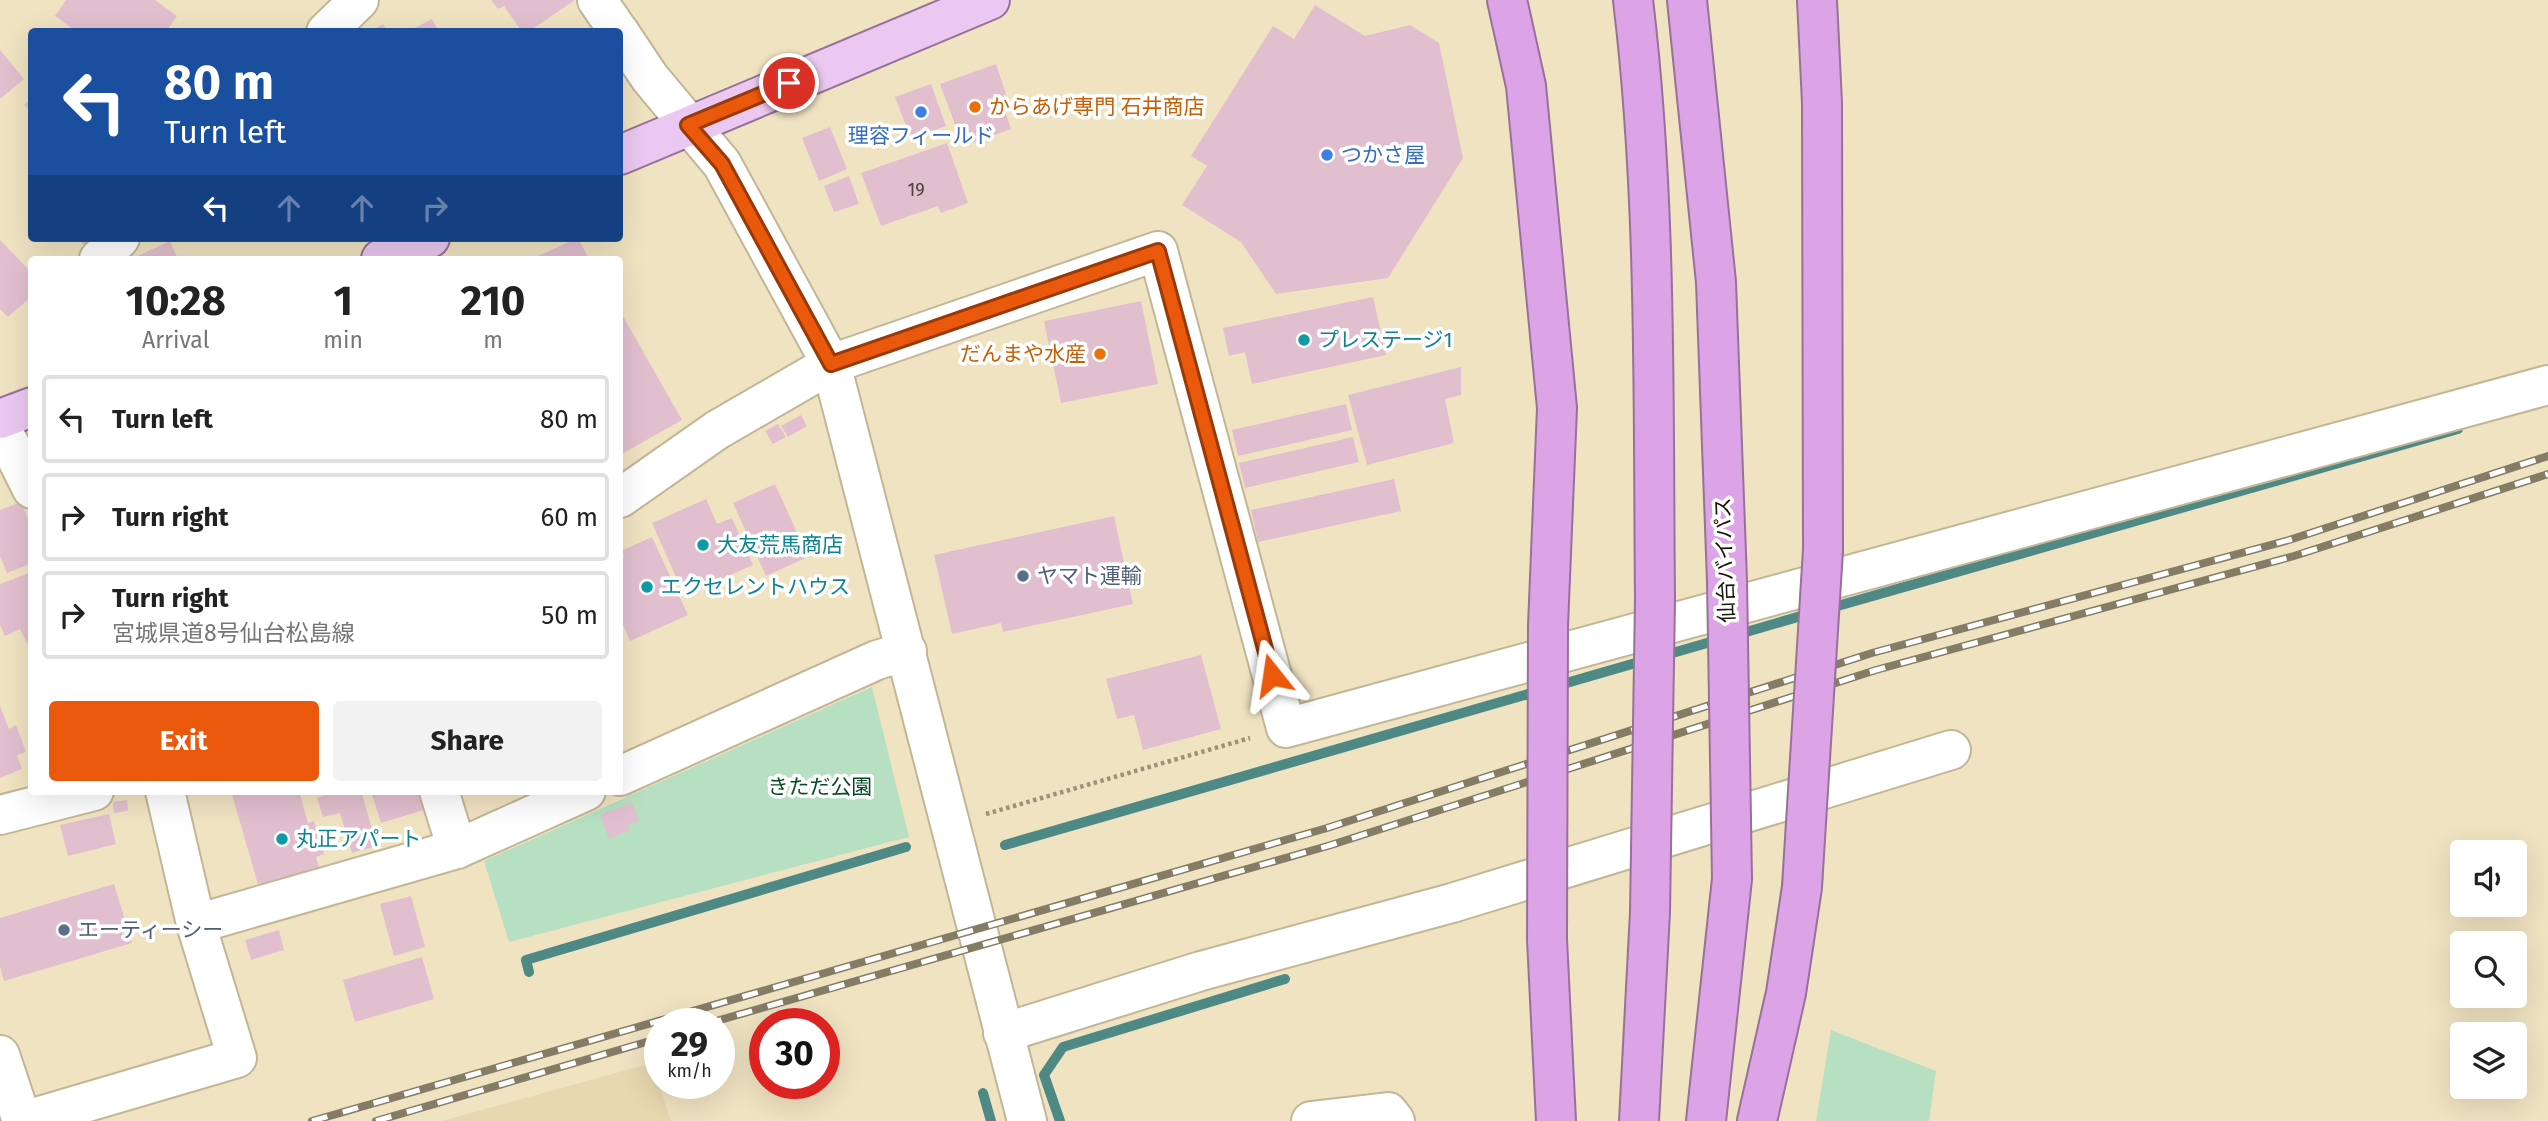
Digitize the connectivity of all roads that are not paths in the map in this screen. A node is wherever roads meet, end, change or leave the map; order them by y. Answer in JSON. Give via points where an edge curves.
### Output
{"nodes":[{"id":1,"x":359,"y":0,"type":"edge"},
{"id":2,"x":597,"y":0,"type":"edge"},
{"id":3,"x":990,"y":0,"type":"edge"},
{"id":4,"x":1507,"y":0,"type":"edge"},
{"id":5,"x":1633,"y":0,"type":"edge"},
{"id":6,"x":1687,"y":0,"type":"edge"},
{"id":7,"x":1817,"y":0,"type":"edge"},
{"id":8,"x":330,"y":28,"type":"edge"},
{"id":9,"x":616,"y":28,"type":"edge"},
{"id":10,"x":623,"y":38,"type":"edge"},
{"id":11,"x":688,"y":125,"type":"junction"},
{"id":12,"x":623,"y":154,"type":"edge"},
{"id":13,"x":116,"y":242,"type":"edge"},
{"id":14,"x":102,"y":256,"type":"edge"},
{"id":15,"x":831,"y":364,"type":"junction"},
{"id":16,"x":2548,"y":385,"type":"edge"},
{"id":17,"x":28,"y":408,"type":"edge"},
{"id":18,"x":0,"y":419,"type":"edge"},
{"id":19,"x":0,"y":425,"type":"edge"},
{"id":20,"x":28,"y":481,"type":"edge"},
{"id":21,"x":623,"y":496,"type":"edge"},
{"id":22,"x":907,"y":651,"type":"junction"},
{"id":23,"x":1951,"y":750,"type":"dead end"},
{"id":24,"x":623,"y":775,"type":"edge"},
{"id":25,"x":78,"y":795,"type":"edge"},
{"id":26,"x":166,"y":795,"type":"edge"},
{"id":27,"x":440,"y":795,"type":"edge"},
{"id":28,"x":577,"y":795,"type":"edge"},
{"id":29,"x":0,"y":815,"type":"edge"},
{"id":30,"x":457,"y":849,"type":"junction"},
{"id":31,"x":196,"y":924,"type":"junction"},
{"id":32,"x":1003,"y":1033,"type":"junction"},
{"id":33,"x":0,"y":1055,"type":"edge"},
{"id":34,"x":23,"y":1121,"type":"edge"},
{"id":35,"x":1027,"y":1121,"type":"edge"},
{"id":36,"x":1311,"y":1121,"type":"edge"},
{"id":37,"x":1395,"y":1121,"type":"edge"},
{"id":38,"x":1556,"y":1121,"type":"edge"},
{"id":39,"x":1639,"y":1121,"type":"edge"},
{"id":40,"x":1706,"y":1121,"type":"edge"},
{"id":41,"x":1757,"y":1121,"type":"edge"}],
"edges":[{"from":1,"to":8,"type":"street"},
{"from":2,"to":9,"type":"street"},
{"from":3,"to":11,"type":"main road"},
{"from":4,"to":38,"type":"highway","bridge":true,"via":[[1526,86],[1557,408],[1548,626],[1548,939]]},
{"from":5,"to":39,"type":"highway","bridge":true,"via":[[1641,65],[1651,272],[1655,599],[1650,912]]},
{"from":6,"to":40,"type":"highway","name":"仙台バイパス","bridge":true,"via":[[1716,282],[1727,581],[1732,879]]},
{"from":7,"to":41,"type":"highway","bridge":true,"via":[[1822,117],[1823,550],[1801,887],[1786,993]]},
{"from":10,"to":11,"type":"street"},
{"from":11,"to":12,"type":"main road"},
{"from":11,"to":15,"type":"street","via":[[722,164]]},
{"from":13,"to":14,"type":"street"},
{"from":15,"to":16,"type":"street","via":[[1158,251],[1286,728]]},
{"from":15,"to":21,"type":"street","via":[[717,430]]},
{"from":15,"to":22,"type":"street"},
{"from":17,"to":18,"type":"main road"},
{"from":19,"to":20,"type":"street"},
{"from":22,"to":24,"type":"street","via":[[877,660]]},
{"from":22,"to":32,"type":"street"},
{"from":23,"to":32,"type":"street","via":[[1452,903],[1201,971]]},
{"from":25,"to":29,"type":"street"},
{"from":26,"to":31,"type":"street"},
{"from":27,"to":30,"type":"street"},
{"from":28,"to":30,"type":"street"},
{"from":30,"to":31,"type":"street"},
{"from":31,"to":34,"type":"street","via":[[237,1058]]},
{"from":32,"to":35,"type":"street"},
{"from":33,"to":34,"type":"street"},
{"from":36,"to":37,"type":"street","via":[[1388,1112]]}]}
